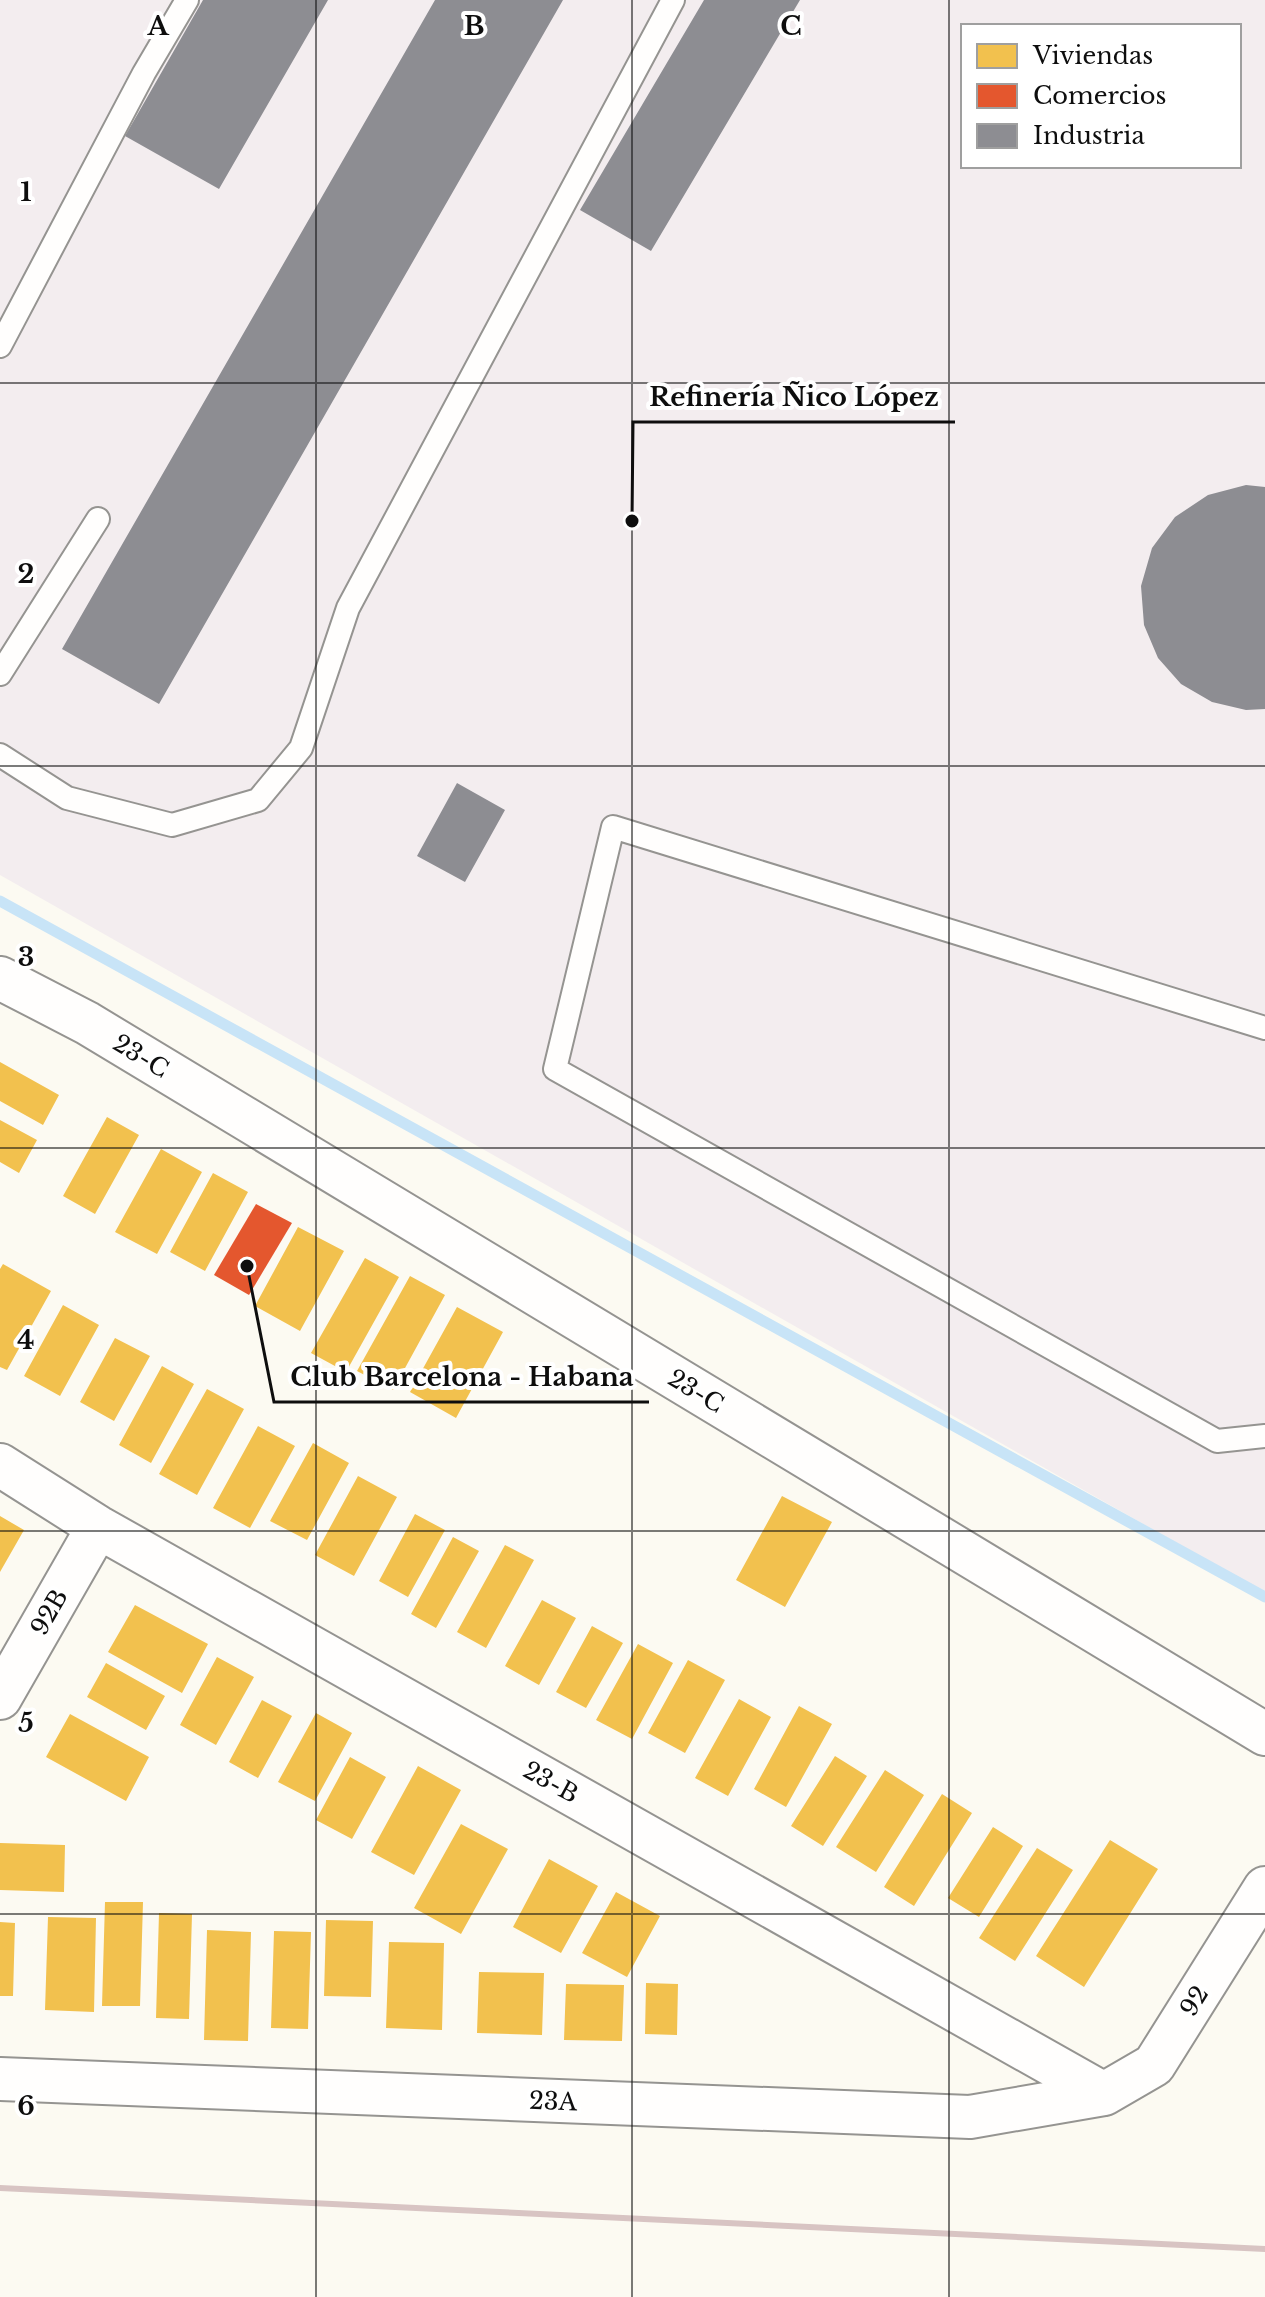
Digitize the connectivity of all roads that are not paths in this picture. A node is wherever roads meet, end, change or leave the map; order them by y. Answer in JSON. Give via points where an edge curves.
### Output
{"nodes":[{"id":1,"x":187,"y":0,"type":"edge"},
{"id":2,"x":673,"y":0,"type":"edge"},
{"id":3,"x":0,"y":346,"type":"edge"},
{"id":4,"x":98,"y":519,"type":"dead end"},
{"id":5,"x":0,"y":674,"type":"edge"},
{"id":6,"x":0,"y":755,"type":"edge"},
{"id":7,"x":0,"y":978,"type":"edge"},
{"id":8,"x":1265,"y":1028,"type":"edge"},
{"id":9,"x":1265,"y":1436,"type":"edge"},
{"id":10,"x":0,"y":1465,"type":"edge"},
{"id":11,"x":98,"y":1527,"type":"junction"},
{"id":12,"x":0,"y":1698,"type":"edge"},
{"id":13,"x":1265,"y":1734,"type":"edge"},
{"id":14,"x":1265,"y":1888,"type":"edge"},
{"id":15,"x":0,"y":2079,"type":"edge"},
{"id":16,"x":1104,"y":2094,"type":"junction"}],
"edges":[{"from":1,"to":3,"type":"lane"},
{"from":2,"to":6,"type":"lane","via":[[348,608],[301,748],[258,800],[172,825],[67,798]]},
{"from":4,"to":5,"type":"lane"},
{"from":7,"to":13,"type":"street","name":"23-C","via":[[101,1031]]},
{"from":8,"to":9,"type":"lane","via":[[613,827],[555,1069],[1217,1441]]},
{"from":10,"to":11,"type":"street","name":"23-B"},
{"from":11,"to":12,"type":"street","name":"92B"},
{"from":11,"to":16,"type":"street","name":"23-B"},
{"from":14,"to":16,"type":"street","name":"92","via":[[1154,2065]]},
{"from":15,"to":16,"type":"street","name":"23A","via":[[970,2117]]}]}
